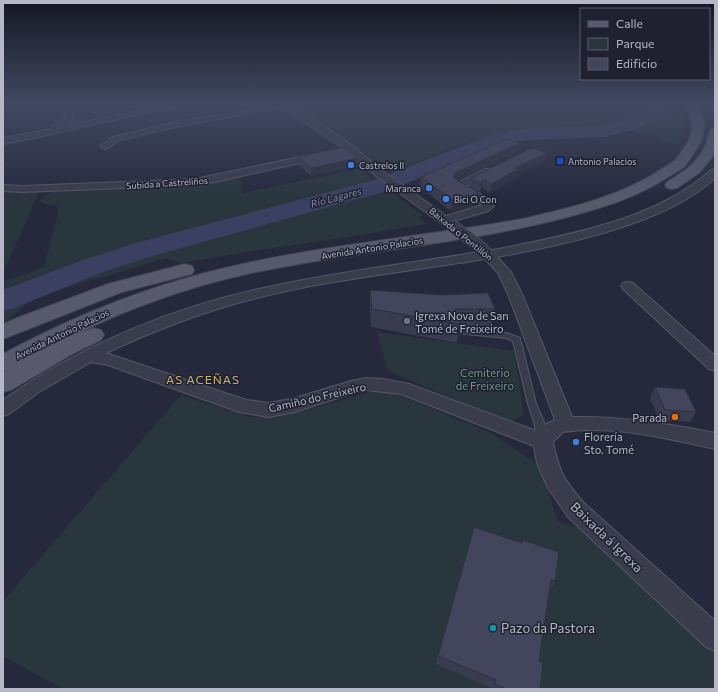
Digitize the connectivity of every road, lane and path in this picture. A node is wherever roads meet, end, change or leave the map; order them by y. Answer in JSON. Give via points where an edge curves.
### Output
{"nodes":[{"id":1,"x":32,"y":135,"type":"edge"},
{"id":2,"x":40,"y":135,"type":"edge"},
{"id":3,"x":132,"y":135,"type":"edge"},
{"id":4,"x":331,"y":135,"type":"edge"},
{"id":5,"x":698,"y":135,"type":"edge"},
{"id":6,"x":712,"y":135,"type":"edge"},
{"id":7,"x":19,"y":139,"type":"junction"},
{"id":8,"x":3,"y":141,"type":"edge"},
{"id":9,"x":3,"y":146,"type":"edge"},
{"id":10,"x":105,"y":146,"type":"dead end"},
{"id":11,"x":351,"y":149,"type":"junction"},
{"id":12,"x":499,"y":167,"type":"edge"},
{"id":13,"x":715,"y":172,"type":"edge"},
{"id":14,"x":3,"y":188,"type":"edge"},
{"id":15,"x":447,"y":222,"type":"junction"},
{"id":16,"x":386,"y":246,"type":"junction"},
{"id":17,"x":487,"y":253,"type":"junction"},
{"id":18,"x":628,"y":286,"type":"dead end"},
{"id":19,"x":456,"y":331,"type":"edge"},
{"id":20,"x":3,"y":332,"type":"edge"},
{"id":21,"x":90,"y":356,"type":"junction"},
{"id":22,"x":3,"y":364,"type":"edge"},
{"id":23,"x":715,"y":365,"type":"edge"},
{"id":24,"x":3,"y":384,"type":"edge"},
{"id":25,"x":3,"y":409,"type":"edge"},
{"id":26,"x":566,"y":425,"type":"junction"},
{"id":27,"x":543,"y":441,"type":"junction"},
{"id":28,"x":715,"y":441,"type":"edge"},
{"id":29,"x":715,"y":638,"type":"edge"}],
"edges":[{"from":1,"to":7,"type":"street"},
{"from":2,"to":7,"type":"street"},
{"from":3,"to":10,"type":"street","via":[[112,140]]},
{"from":4,"to":11,"type":"street","name":"Baixada ó Pontillón"},
{"from":5,"to":16,"type":"main road","name":"Avenida Antonio Palacios","via":[[692,150],[675,167],[647,184],[606,201],[555,216]]},
{"from":6,"to":24,"type":"main road","name":"Avenida Antonio Palacios","via":[[712,146],[696,169],[666,189],[622,208],[568,225],[512,237],[304,270],[230,285],[169,304],[111,327],[68,347]]},
{"from":7,"to":8,"type":"street"},
{"from":7,"to":9,"type":"street"},
{"from":11,"to":14,"type":"street","name":"Subida a Castreliños","via":[[195,182]]},
{"from":11,"to":15,"type":"street","name":"Baixada ó Pontillón","via":[[375,170]]},
{"from":12,"to":15,"type":"street","via":[[459,186],[486,202],[488,206]]},
{"from":13,"to":17,"type":"street","via":[[695,189],[669,204],[640,216],[558,240]]},
{"from":15,"to":17,"type":"street","name":"Baixada ó Pontillón","bridge":true},
{"from":16,"to":20,"type":"main road","via":[[332,247],[249,258],[177,272],[108,291]]},
{"from":16,"to":22,"type":"main road","name":"Avenida Antonio Palacios","via":[[291,260],[183,285],[95,318]]},
{"from":17,"to":21,"type":"street","via":[[277,289],[228,300],[142,331]]},
{"from":17,"to":26,"type":"street","name":"Baixada ó Pontillón","via":[[504,272],[515,294]]},
{"from":18,"to":23,"type":"street"},
{"from":19,"to":27,"type":"lane","via":[[507,336],[517,340]]},
{"from":21,"to":25,"type":"street","via":[[38,384]]},
{"from":21,"to":27,"type":"street","name":"Camiño do Freixeiro","via":[[111,360],[246,408],[269,410],[295,405],[366,384],[403,388]]},
{"from":26,"to":27,"type":"street","via":[[553,429]]},
{"from":26,"to":28,"type":"street","via":[[633,426]]},
{"from":27,"to":29,"type":"street","name":"Baixada á Igrexa","via":[[546,463],[558,488],[576,510]]}]}
